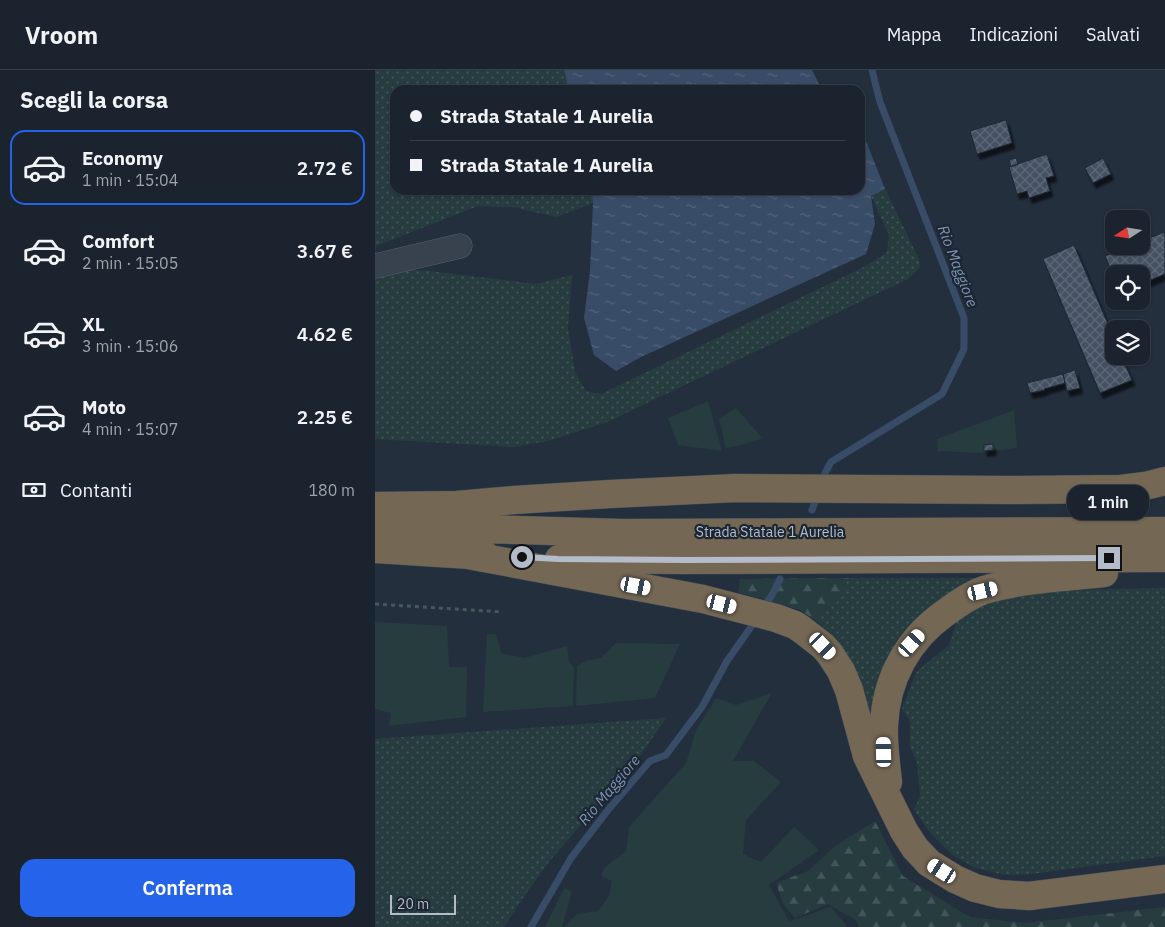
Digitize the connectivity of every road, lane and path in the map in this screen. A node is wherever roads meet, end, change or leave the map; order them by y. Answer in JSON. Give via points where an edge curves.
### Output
{"nodes":[{"id":1,"x":460,"y":246,"type":"dead end"},
{"id":2,"x":375,"y":266,"type":"edge"},
{"id":3,"x":1165,"y":480,"type":"edge"},
{"id":4,"x":375,"y":506,"type":"edge"},
{"id":5,"x":375,"y":524,"type":"edge"},
{"id":6,"x":1165,"y":531,"type":"edge"},
{"id":7,"x":375,"y":549,"type":"edge"},
{"id":8,"x":468,"y":555,"type":"junction"},
{"id":9,"x":1165,"y":558,"type":"edge"},
{"id":10,"x":1165,"y":566,"type":"edge"},
{"id":11,"x":375,"y":604,"type":"edge"},
{"id":12,"x":502,"y":612,"type":"dead end"},
{"id":13,"x":890,"y":803,"type":"junction"},
{"id":14,"x":1165,"y":879,"type":"edge"}],
"edges":[{"from":1,"to":2,"type":"lane"},
{"from":3,"to":4,"type":"highway","via":[[1133,488],[736,488],[457,505]]},
{"from":5,"to":6,"type":"highway","name":"Strada Statale 1 Aurelia","via":[[622,533]]},
{"from":7,"to":8,"type":"highway","name":"Strada Statale 1 Aurelia"},
{"from":8,"to":9,"type":"highway","name":"Strada Statale 1 Aurelia","via":[[686,560]]},
{"from":8,"to":13,"type":"highway","via":[[703,599],[795,625],[823,646],[841,671],[867,756]]},
{"from":10,"to":13,"type":"highway","via":[[990,589],[965,599],[936,619],[912,643],[901,661],[886,706],[884,752]]},
{"from":11,"to":12,"type":"path"},
{"from":13,"to":14,"type":"highway","via":[[915,848],[929,863],[955,880],[975,888],[1029,896]]}]}
